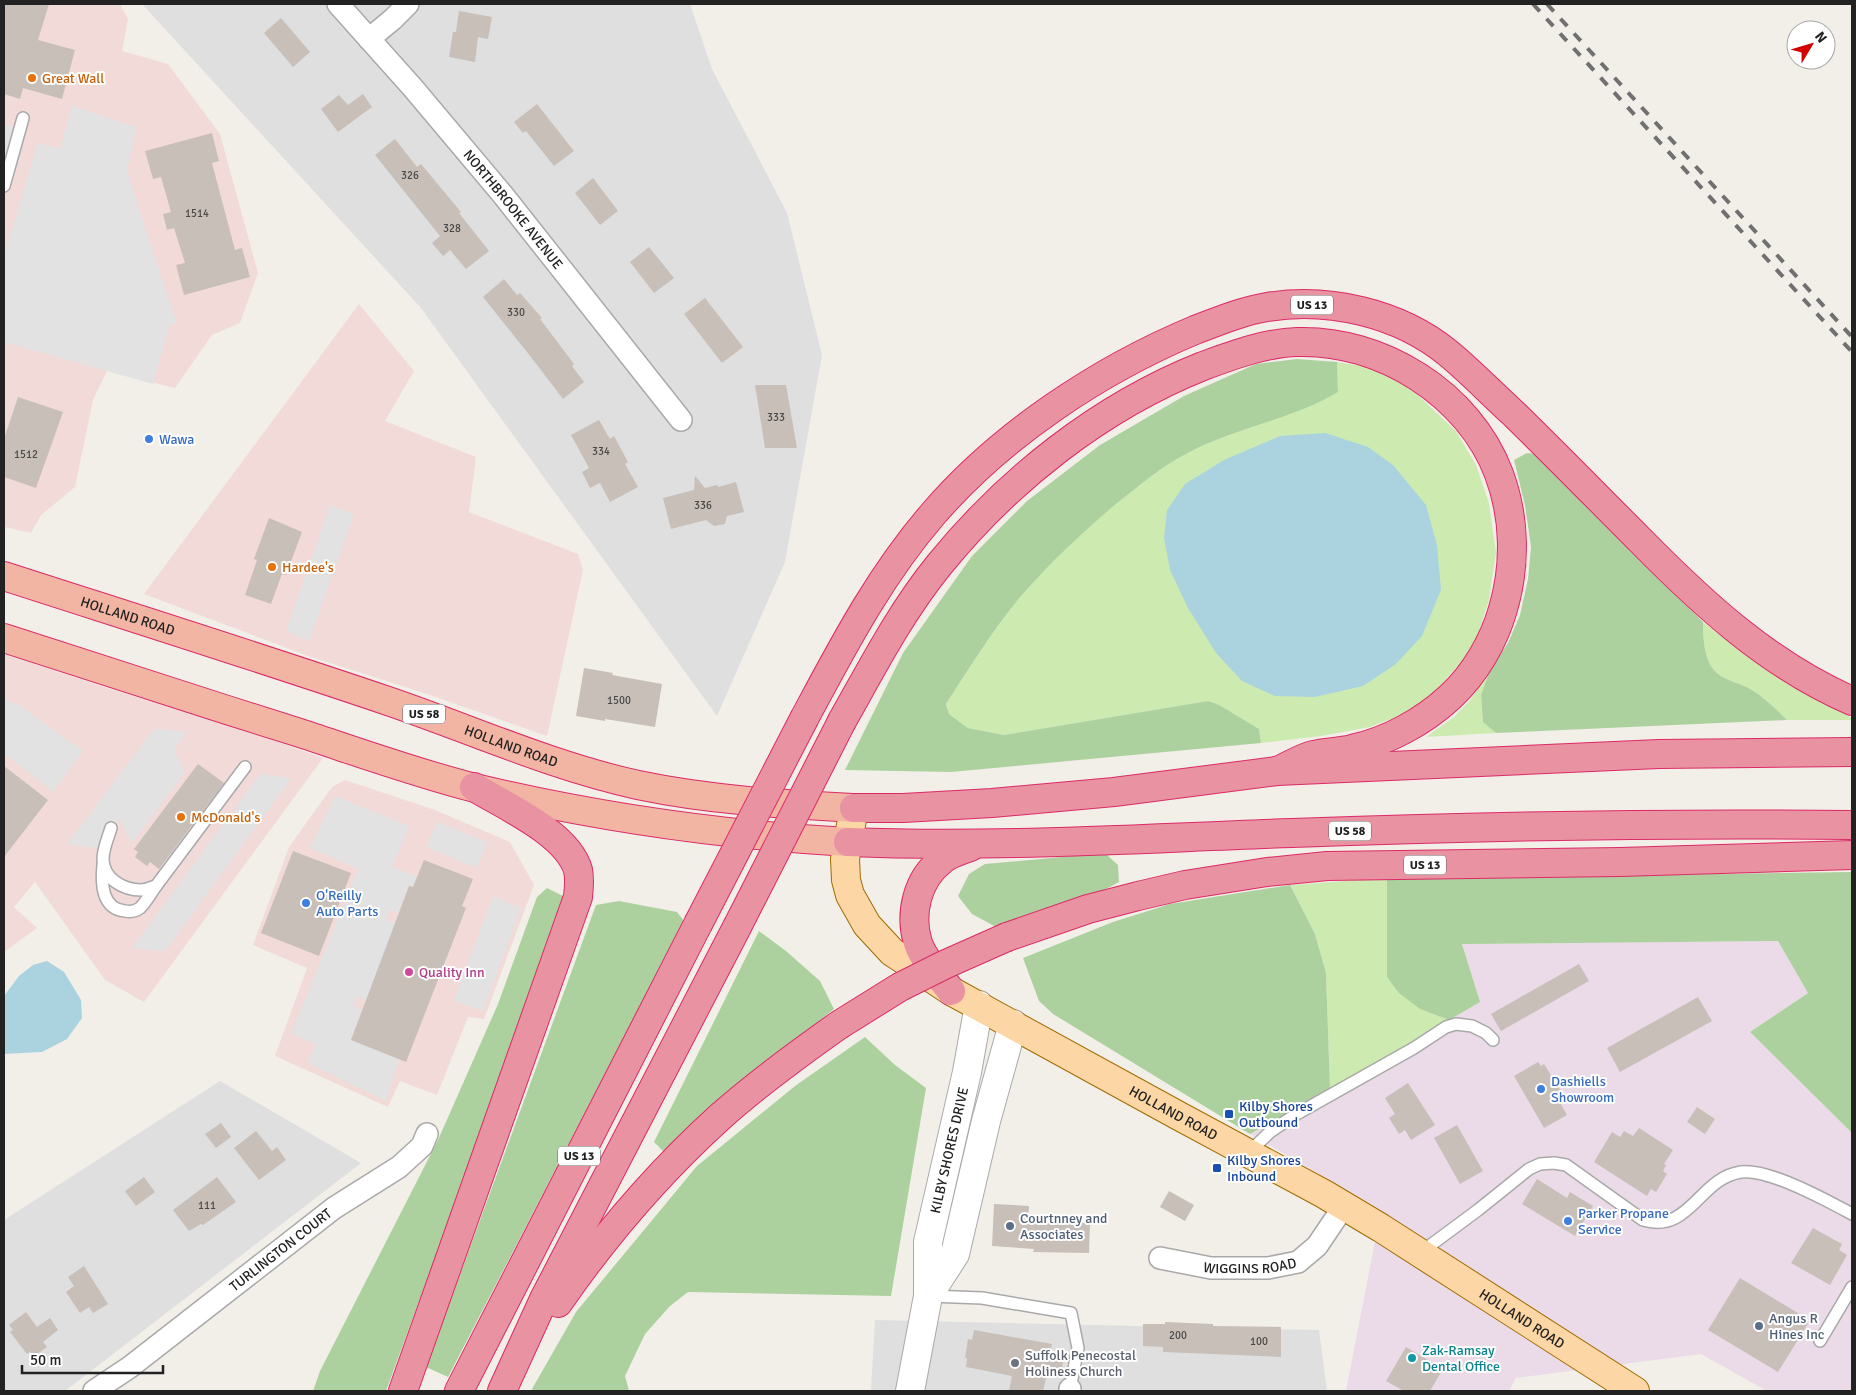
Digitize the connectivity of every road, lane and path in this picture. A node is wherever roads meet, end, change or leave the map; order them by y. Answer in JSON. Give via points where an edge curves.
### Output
{"nodes":[{"id":1,"x":338,"y":4,"type":"edge"},
{"id":2,"x":408,"y":4,"type":"edge"},
{"id":3,"x":369,"y":39,"type":"junction"},
{"id":4,"x":23,"y":118,"type":"dead end"},
{"id":5,"x":4,"y":186,"type":"edge"},
{"id":6,"x":681,"y":420,"type":"dead end"},
{"id":7,"x":4,"y":576,"type":"edge"},
{"id":8,"x":4,"y":638,"type":"edge"},
{"id":9,"x":1852,"y":701,"type":"edge"},
{"id":10,"x":1852,"y":752,"type":"edge"},
{"id":11,"x":245,"y":767,"type":"dead end"},
{"id":12,"x":1277,"y":771,"type":"junction"},
{"id":13,"x":474,"y":787,"type":"junction"},
{"id":14,"x":854,"y":808,"type":"junction"},
{"id":15,"x":1852,"y":825,"type":"edge"},
{"id":16,"x":111,"y":828,"type":"dead end"},
{"id":17,"x":848,"y":842,"type":"junction"},
{"id":18,"x":978,"y":844,"type":"junction"},
{"id":19,"x":1852,"y":855,"type":"edge"},
{"id":20,"x":103,"y":858,"type":"junction"},
{"id":21,"x":156,"y":886,"type":"junction"},
{"id":22,"x":951,"y":990,"type":"junction"},
{"id":23,"x":979,"y":1005,"type":"junction"},
{"id":24,"x":1013,"y":1024,"type":"junction"},
{"id":25,"x":1493,"y":1040,"type":"dead end"},
{"id":26,"x":427,"y":1134,"type":"dead end"},
{"id":27,"x":1248,"y":1153,"type":"junction"},
{"id":28,"x":1344,"y":1206,"type":"junction"},
{"id":29,"x":1852,"y":1214,"type":"edge"},
{"id":30,"x":1420,"y":1253,"type":"junction"},
{"id":31,"x":1160,"y":1258,"type":"dead end"},
{"id":32,"x":1852,"y":1287,"type":"edge"},
{"id":33,"x":928,"y":1296,"type":"junction"},
{"id":34,"x":1820,"y":1341,"type":"dead end"},
{"id":35,"x":130,"y":1367,"type":"junction"},
{"id":36,"x":405,"y":1386,"type":"edge"},
{"id":37,"x":460,"y":1390,"type":"edge"},
{"id":38,"x":1070,"y":1390,"type":"edge"},
{"id":39,"x":94,"y":1391,"type":"edge"},
{"id":40,"x":124,"y":1391,"type":"edge"},
{"id":41,"x":502,"y":1391,"type":"edge"},
{"id":42,"x":910,"y":1391,"type":"edge"},
{"id":43,"x":1635,"y":1391,"type":"edge"}],
"edges":[{"from":1,"to":3,"type":"street","name":"NORTHBROOKE AVENUE"},
{"from":2,"to":3,"type":"street"},
{"from":3,"to":6,"type":"street","name":"NORTHBROOKE AVENUE","via":[[503,195]]},
{"from":4,"to":5,"type":"lane"},
{"from":7,"to":14,"type":"highway","name":"HOLLAND ROAD","number":"US 58","via":[[274,663],[609,777],[709,796]]},
{"from":8,"to":13,"type":"highway","number":"US 58","via":[[207,705]]},
{"from":9,"to":37,"type":"highway","number":"US 13","bridge":true,"via":[[1809,681],[1734,629],[1447,352],[1420,334],[1366,312],[1295,304],[1255,310],[1157,346],[1076,392],[1004,445],[933,514],[870,598],[805,717]]},
{"from":10,"to":12,"type":"highway","number":"US 58","via":[[1659,754]]},
{"from":11,"to":21,"type":"lane"},
{"from":12,"to":14,"type":"highway","number":"US 58","via":[[1114,792],[992,803]]},
{"from":12,"to":41,"type":"highway","bridge":true,"via":[[1312,756],[1352,749],[1394,734],[1451,697],[1487,649],[1500,621],[1512,561],[1509,513],[1499,475],[1492,457],[1453,405],[1429,384],[1379,356],[1327,343],[1297,342],[1268,346],[1225,358],[1144,393],[1050,455],[1007,492],[938,566],[897,624],[842,721],[544,1299]]},
{"from":13,"to":17,"type":"highway","number":"US 58","via":[[586,811],[675,825]]},
{"from":13,"to":36,"type":"highway","via":[[537,825],[562,845],[578,870],[578,897]]},
{"from":14,"to":17,"type":"main road","name":"HOLLAND ROAD"},
{"from":15,"to":18,"type":"highway","number":"US 58","via":[[1426,828]]},
{"from":16,"to":20,"type":"lane"},
{"from":17,"to":18,"type":"highway","number":"US 58"},
{"from":17,"to":22,"type":"main road","name":"HOLLAND ROAD","via":[[846,880],[850,895],[867,925],[892,952]]},
{"from":18,"to":22,"type":"highway","via":[[952,854],[934,867],[924,879],[916,903],[919,944]]},
{"from":19,"to":41,"type":"highway","number":"US 13","bridge":true,"via":[[1327,866],[1185,885],[1088,909],[1007,937],[900,987],[839,1025],[721,1116],[659,1178],[588,1259]]},
{"from":20,"to":21,"type":"lane","via":[[106,872],[113,881],[127,888],[143,890]]},
{"from":20,"to":21,"type":"lane","via":[[104,895],[119,911],[139,909]]},
{"from":22,"to":23,"type":"main road","name":"HOLLAND ROAD"},
{"from":23,"to":24,"type":"main road","name":"HOLLAND ROAD"},
{"from":23,"to":33,"type":"street","name":"KILBY SHORES DRIVE","via":[[928,1242]]},
{"from":24,"to":27,"type":"main road","name":"HOLLAND ROAD"},
{"from":24,"to":33,"type":"street","name":"KILBY SHORES DRIVE","via":[[955,1254]]},
{"from":25,"to":27,"type":"lane","via":[[1472,1026],[1456,1024],[1446,1027],[1295,1115]]},
{"from":26,"to":35,"type":"street","name":"TURLINGTON COURT","via":[[422,1146],[399,1167],[334,1208]]},
{"from":27,"to":28,"type":"main road","name":"HOLLAND ROAD"},
{"from":28,"to":30,"type":"main road","name":"HOLLAND ROAD"},
{"from":28,"to":31,"type":"street","name":"WIGGINS ROAD","via":[[1317,1246],[1298,1262],[1268,1268],[1211,1268]]},
{"from":29,"to":30,"type":"lane","via":[[1804,1189],[1754,1172],[1743,1172],[1718,1180],[1676,1218],[1655,1223],[1643,1220],[1566,1165],[1540,1164]]},
{"from":30,"to":43,"type":"main road","name":"HOLLAND ROAD"},
{"from":32,"to":34,"type":"lane"},
{"from":33,"to":38,"type":"lane","via":[[982,1298],[1071,1313],[1078,1348]]},
{"from":33,"to":42,"type":"street","name":"KILBY SHORES DRIVE"},
{"from":35,"to":39,"type":"street","name":"TURLINGTON COURT"},
{"from":35,"to":40,"type":"street","via":[[124,1377]]}]}
